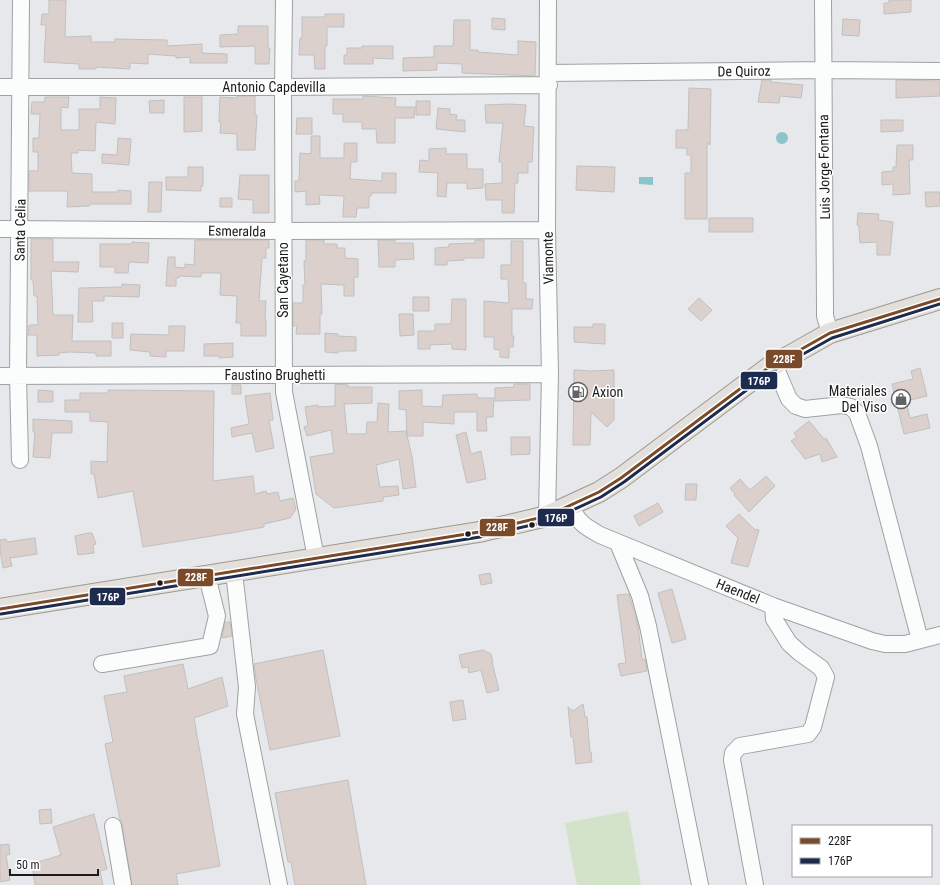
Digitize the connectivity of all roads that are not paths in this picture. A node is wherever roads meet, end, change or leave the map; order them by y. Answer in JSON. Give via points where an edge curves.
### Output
{"nodes":[{"id":1,"x":21,"y":0,"type":"edge"},
{"id":2,"x":284,"y":0,"type":"edge"},
{"id":3,"x":548,"y":0,"type":"edge"},
{"id":4,"x":823,"y":0,"type":"edge"},
{"id":5,"x":823,"y":70,"type":"junction"},
{"id":6,"x":940,"y":71,"type":"edge"},
{"id":7,"x":548,"y":79,"type":"junction"},
{"id":8,"x":0,"y":87,"type":"edge"},
{"id":9,"x":20,"y":87,"type":"junction"},
{"id":10,"x":282,"y":87,"type":"junction"},
{"id":11,"x":0,"y":229,"type":"edge"},
{"id":12,"x":20,"y":229,"type":"junction"},
{"id":13,"x":547,"y":230,"type":"junction"},
{"id":14,"x":283,"y":232,"type":"junction"},
{"id":15,"x":940,"y":299,"type":"edge"},
{"id":16,"x":830,"y":333,"type":"junction"},
{"id":17,"x":774,"y":364,"type":"junction"},
{"id":18,"x":550,"y":374,"type":"junction"},
{"id":19,"x":283,"y":375,"type":"junction"},
{"id":20,"x":0,"y":376,"type":"edge"},
{"id":21,"x":18,"y":376,"type":"junction"},
{"id":22,"x":20,"y":460,"type":"dead end"},
{"id":23,"x":570,"y":506,"type":"junction"},
{"id":24,"x":548,"y":516,"type":"junction"},
{"id":25,"x":618,"y":543,"type":"junction"},
{"id":26,"x":316,"y":558,"type":"junction"},
{"id":27,"x":234,"y":572,"type":"junction"},
{"id":28,"x":207,"y":576,"type":"junction"},
{"id":29,"x":773,"y":606,"type":"junction"},
{"id":30,"x":0,"y":609,"type":"edge"},
{"id":31,"x":940,"y":635,"type":"edge"},
{"id":32,"x":920,"y":640,"type":"junction"},
{"id":33,"x":102,"y":664,"type":"dead end"},
{"id":34,"x":113,"y":826,"type":"dead end"},
{"id":35,"x":123,"y":885,"type":"edge"},
{"id":36,"x":279,"y":885,"type":"edge"},
{"id":37,"x":700,"y":885,"type":"edge"},
{"id":38,"x":755,"y":885,"type":"edge"}],
"edges":[{"from":1,"to":9,"type":"street","name":"Santa Celia"},
{"from":2,"to":10,"type":"street","name":"San Cayetano"},
{"from":3,"to":7,"type":"street","name":"Viamonte"},
{"from":4,"to":5,"type":"street","name":"Luis Jorge Fontana"},
{"from":5,"to":6,"type":"street","name":"De Quiroz"},
{"from":5,"to":7,"type":"street","name":"De Quiroz"},
{"from":5,"to":16,"type":"street","name":"Luis Jorge Fontana","via":[[825,316]]},
{"from":7,"to":10,"type":"street","name":"Antonio Capdevilla"},
{"from":7,"to":13,"type":"street","name":"Viamonte"},
{"from":8,"to":9,"type":"street","name":"Antonio Capdevilla"},
{"from":9,"to":10,"type":"street","name":"Antonio Capdevilla"},
{"from":9,"to":12,"type":"street","name":"Santa Celia"},
{"from":10,"to":14,"type":"street","name":"San Cayetano"},
{"from":11,"to":12,"type":"street","name":"Esmeralda"},
{"from":12,"to":14,"type":"street","name":"Esmeralda"},
{"from":12,"to":21,"type":"street","name":"Santa Celia"},
{"from":13,"to":14,"type":"street","name":"Esmeralda"},
{"from":13,"to":18,"type":"street","name":"Viamonte"},
{"from":14,"to":19,"type":"street","name":"San Cayetano"},
{"from":15,"to":16,"type":"main road"},
{"from":16,"to":17,"type":"main road"},
{"from":17,"to":23,"type":"main road","via":[[621,478]]},
{"from":17,"to":32,"type":"street","via":[[789,399],[796,406],[805,409],[842,405],[852,407],[857,413],[869,446]]},
{"from":18,"to":19,"type":"street","name":"Faustino Brughetti"},
{"from":18,"to":24,"type":"street","name":"Viamonte"},
{"from":19,"to":21,"type":"street","name":"Faustino Brughetti"},
{"from":19,"to":26,"type":"street","name":"San Cayetano","via":[[284,392]]},
{"from":20,"to":21,"type":"street","name":"Faustino Brughetti"},
{"from":21,"to":22,"type":"street","name":"Santa Celia"},
{"from":23,"to":24,"type":"main road"},
{"from":23,"to":25,"type":"street","name":"Haendel","via":[[585,526]]},
{"from":24,"to":26,"type":"main road","via":[[479,532]]},
{"from":25,"to":29,"type":"street","name":"Haendel"},
{"from":25,"to":37,"type":"street","via":[[640,596],[648,626]]},
{"from":26,"to":27,"type":"main road"},
{"from":27,"to":28,"type":"main road"},
{"from":27,"to":36,"type":"street","via":[[247,687],[245,714]]},
{"from":28,"to":30,"type":"main road"},
{"from":28,"to":33,"type":"street","via":[[217,616],[210,646]]},
{"from":29,"to":32,"type":"street","name":"Haendel","via":[[872,641],[905,644]]},
{"from":29,"to":38,"type":"street","via":[[774,619],[789,643],[821,668],[826,677],[813,727],[808,734],[740,746],[733,753],[732,760]]},
{"from":31,"to":32,"type":"street","name":"Haendel"},
{"from":34,"to":35,"type":"street"}]}
